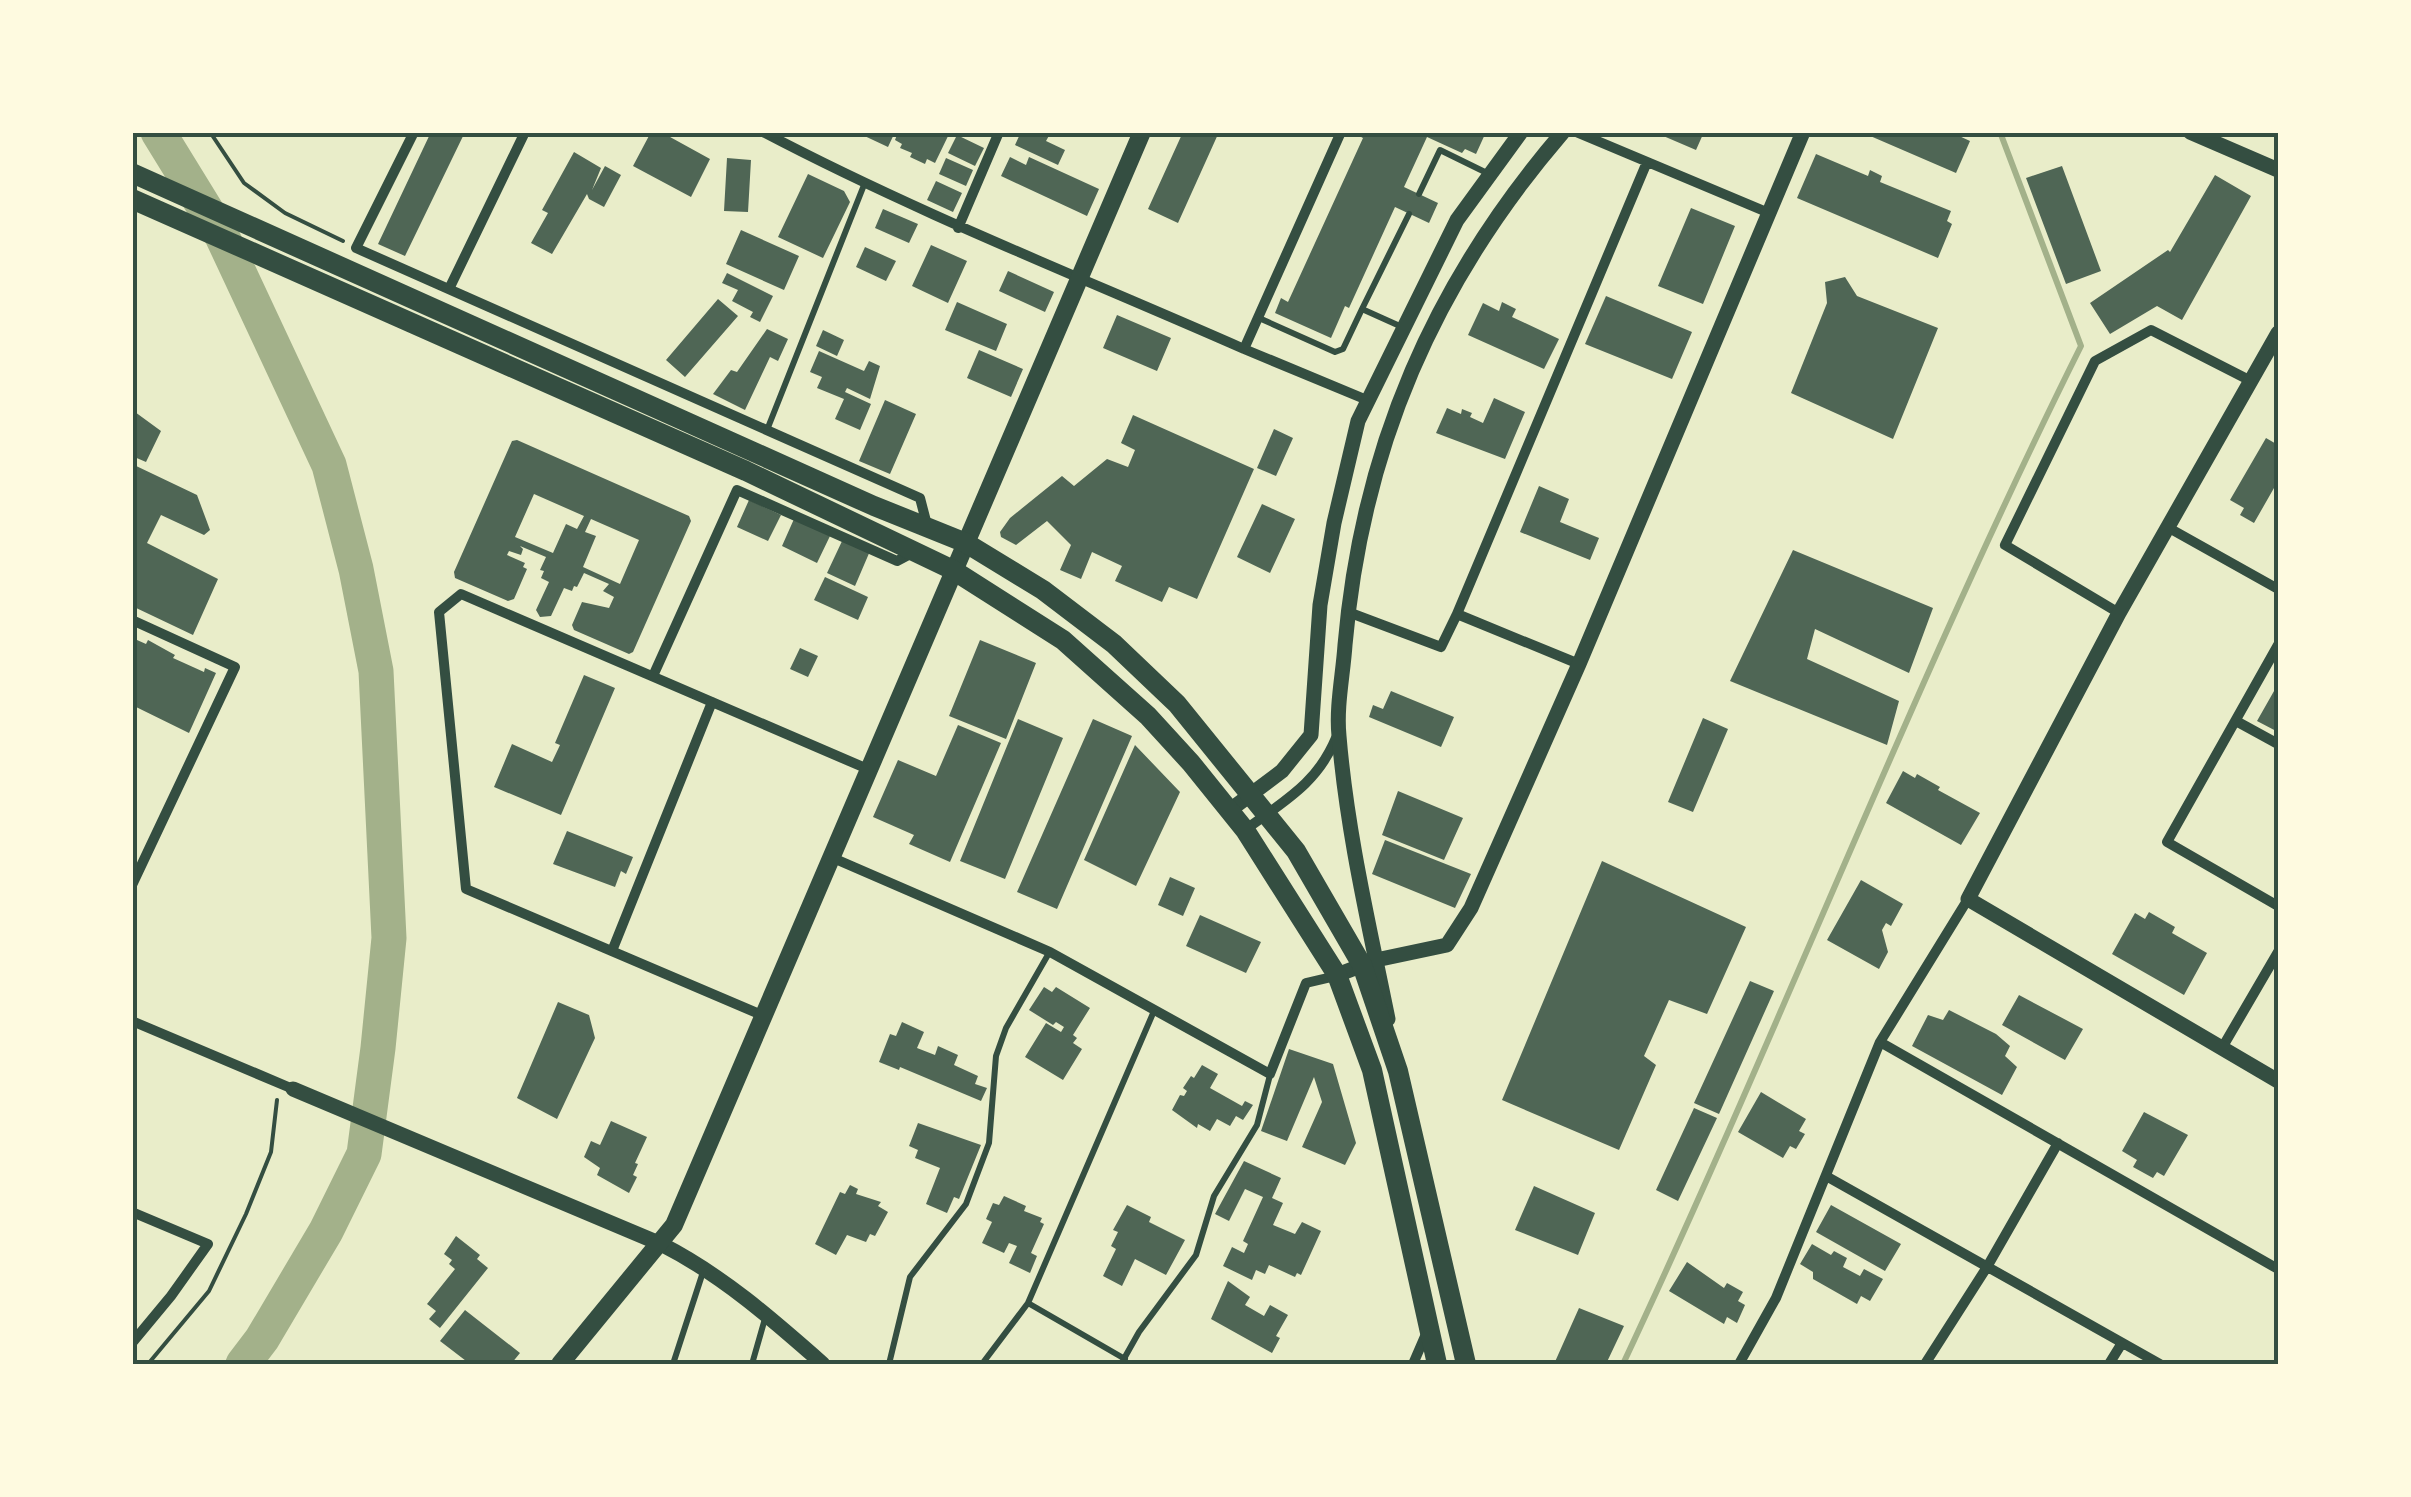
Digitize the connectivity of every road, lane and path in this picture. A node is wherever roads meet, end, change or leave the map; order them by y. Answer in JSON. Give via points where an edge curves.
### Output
{"nodes":[{"id":1,"x":210,"y":132,"type":"edge"},
{"id":2,"x":414,"y":132,"type":"edge"},
{"id":3,"x":525,"y":132,"type":"edge"},
{"id":4,"x":763,"y":132,"type":"edge"},
{"id":5,"x":999,"y":132,"type":"edge"},
{"id":6,"x":1142,"y":132,"type":"edge"},
{"id":7,"x":1340,"y":132,"type":"edge"},
{"id":8,"x":1520,"y":132,"type":"edge"},
{"id":9,"x":1563,"y":132,"type":"edge"},
{"id":10,"x":1576,"y":132,"type":"edge"},
{"id":11,"x":1803,"y":132,"type":"edge"},
{"id":12,"x":2190,"y":132,"type":"edge"},
{"id":13,"x":1647,"y":162,"type":"junction"},
{"id":14,"x":2278,"y":170,"type":"edge"},
{"id":15,"x":132,"y":172,"type":"edge"},
{"id":16,"x":1490,"y":175,"type":"junction"},
{"id":17,"x":864,"y":185,"type":"junction"},
{"id":18,"x":1418,"y":194,"type":"dead end"},
{"id":19,"x":132,"y":198,"type":"edge"},
{"id":20,"x":1409,"y":214,"type":"dead end"},
{"id":21,"x":1769,"y":214,"type":"junction"},
{"id":22,"x":958,"y":228,"type":"junction"},
{"id":23,"x":356,"y":248,"type":"junction"},
{"id":24,"x":1080,"y":277,"type":"junction"},
{"id":25,"x":449,"y":289,"type":"junction"},
{"id":26,"x":1362,"y":309,"type":"junction"},
{"id":27,"x":1258,"y":317,"type":"junction"},
{"id":28,"x":1403,"y":328,"type":"junction"},
{"id":29,"x":2278,"y":333,"type":"edge"},
{"id":30,"x":1244,"y":348,"type":"junction"},
{"id":31,"x":2251,"y":381,"type":"junction"},
{"id":32,"x":1367,"y":400,"type":"junction"},
{"id":33,"x":767,"y":431,"type":"junction"},
{"id":34,"x":928,"y":527,"type":"junction"},
{"id":35,"x":2169,"y":528,"type":"junction"},
{"id":36,"x":966,"y":543,"type":"junction"},
{"id":37,"x":915,"y":552,"type":"junction"},
{"id":38,"x":953,"y":570,"type":"junction"},
{"id":39,"x":2278,"y":588,"type":"edge"},
{"id":40,"x":1348,"y":612,"type":"junction"},
{"id":41,"x":2119,"y":613,"type":"junction"},
{"id":42,"x":1457,"y":614,"type":"junction"},
{"id":43,"x":132,"y":620,"type":"edge"},
{"id":44,"x":2278,"y":645,"type":"edge"},
{"id":45,"x":1578,"y":664,"type":"junction"},
{"id":46,"x":652,"y":676,"type":"junction"},
{"id":47,"x":712,"y":702,"type":"junction"},
{"id":48,"x":2236,"y":720,"type":"junction"},
{"id":49,"x":1338,"y":732,"type":"junction"},
{"id":50,"x":2278,"y":744,"type":"edge"},
{"id":51,"x":870,"y":770,"type":"junction"},
{"id":52,"x":1253,"y":794,"type":"junction"},
{"id":53,"x":1230,"y":810,"type":"junction"},
{"id":54,"x":1268,"y":814,"type":"junction"},
{"id":55,"x":1245,"y":830,"type":"junction"},
{"id":56,"x":834,"y":858,"type":"junction"},
{"id":57,"x":132,"y":885,"type":"edge"},
{"id":58,"x":1968,"y":899,"type":"junction"},
{"id":59,"x":2278,"y":906,"type":"edge"},
{"id":60,"x":612,"y":951,"type":"junction"},
{"id":61,"x":1050,"y":952,"type":"junction"},
{"id":62,"x":2278,"y":952,"type":"edge"},
{"id":63,"x":1369,"y":963,"type":"junction"},
{"id":64,"x":1337,"y":975,"type":"junction"},
{"id":65,"x":1155,"y":1010,"type":"junction"},
{"id":66,"x":764,"y":1016,"type":"junction"},
{"id":67,"x":132,"y":1021,"type":"edge"},
{"id":68,"x":1880,"y":1042,"type":"junction"},
{"id":69,"x":2222,"y":1048,"type":"junction"},
{"id":70,"x":1270,"y":1074,"type":"junction"},
{"id":71,"x":2278,"y":1081,"type":"edge"},
{"id":72,"x":286,"y":1086,"type":"junction"},
{"id":73,"x":2058,"y":1143,"type":"junction"},
{"id":74,"x":1826,"y":1176,"type":"junction"},
{"id":75,"x":132,"y":1212,"type":"edge"},
{"id":76,"x":661,"y":1244,"type":"junction"},
{"id":77,"x":704,"y":1266,"type":"junction"},
{"id":78,"x":1987,"y":1267,"type":"junction"},
{"id":79,"x":2278,"y":1269,"type":"edge"},
{"id":80,"x":1028,"y":1302,"type":"junction"},
{"id":81,"x":766,"y":1314,"type":"junction"},
{"id":82,"x":1428,"y":1329,"type":"junction"},
{"id":83,"x":132,"y":1343,"type":"edge"},
{"id":84,"x":2122,"y":1343,"type":"junction"},
{"id":85,"x":1123,"y":1362,"type":"edge"},
{"id":86,"x":148,"y":1364,"type":"edge"},
{"id":87,"x":560,"y":1364,"type":"edge"},
{"id":88,"x":674,"y":1364,"type":"edge"},
{"id":89,"x":752,"y":1364,"type":"edge"},
{"id":90,"x":823,"y":1364,"type":"edge"},
{"id":91,"x":889,"y":1364,"type":"edge"},
{"id":92,"x":982,"y":1364,"type":"edge"},
{"id":93,"x":1413,"y":1364,"type":"edge"},
{"id":94,"x":1436,"y":1364,"type":"edge"},
{"id":95,"x":1466,"y":1364,"type":"edge"},
{"id":96,"x":1739,"y":1364,"type":"edge"},
{"id":97,"x":1925,"y":1364,"type":"edge"},
{"id":98,"x":2109,"y":1364,"type":"edge"},
{"id":99,"x":2160,"y":1364,"type":"edge"}],
"edges":[{"from":1,"to":23,"type":"path","via":[[244,183],[284,213]]},
{"from":2,"to":23,"type":"street"},
{"from":3,"to":25,"type":"street"},
{"from":4,"to":17,"type":"street"},
{"from":5,"to":22,"type":"street"},
{"from":6,"to":24,"type":"main road"},
{"from":7,"to":27,"type":"street"},
{"from":8,"to":16,"type":"street"},
{"from":9,"to":40,"type":"street","via":[[1478,242],[1432,325],[1390,425],[1363,517]]},
{"from":10,"to":13,"type":"street"},
{"from":11,"to":21,"type":"street"},
{"from":12,"to":14,"type":"street"},
{"from":13,"to":21,"type":"street"},
{"from":13,"to":42,"type":"street"},
{"from":15,"to":34,"type":"main road"},
{"from":16,"to":18,"type":"lane","via":[[1440,150]]},
{"from":16,"to":28,"type":"street","via":[[1457,220]]},
{"from":17,"to":22,"type":"street"},
{"from":17,"to":33,"type":"lane"},
{"from":19,"to":37,"type":"main road"},
{"from":20,"to":26,"type":"lane"},
{"from":21,"to":45,"type":"street"},
{"from":22,"to":24,"type":"street"},
{"from":23,"to":25,"type":"street"},
{"from":24,"to":30,"type":"street"},
{"from":24,"to":36,"type":"main road"},
{"from":25,"to":33,"type":"street"},
{"from":26,"to":27,"type":"lane","via":[[1343,350],[1335,352]]},
{"from":26,"to":28,"type":"lane"},
{"from":27,"to":30,"type":"street"},
{"from":28,"to":32,"type":"street"},
{"from":29,"to":31,"type":"street"},
{"from":30,"to":32,"type":"street"},
{"from":31,"to":35,"type":"street"},
{"from":31,"to":41,"type":"street","via":[[2151,330],[2096,361],[2005,544]]},
{"from":32,"to":52,"type":"street","via":[[1320,605],[1310,735]]},
{"from":33,"to":34,"type":"street","via":[[920,498]]},
{"from":34,"to":36,"type":"main road"},
{"from":35,"to":39,"type":"street"},
{"from":35,"to":41,"type":"street"},
{"from":36,"to":38,"type":"main road"},
{"from":36,"to":52,"type":"main road","via":[[1114,644]]},
{"from":37,"to":38,"type":"main road"},
{"from":37,"to":46,"type":"street","via":[[898,560],[737,490]]},
{"from":38,"to":51,"type":"main road"},
{"from":38,"to":53,"type":"main road","via":[[1062,640],[1148,716]]},
{"from":40,"to":42,"type":"street","via":[[1441,648]]},
{"from":40,"to":49,"type":"street"},
{"from":41,"to":58,"type":"street"},
{"from":42,"to":45,"type":"street"},
{"from":43,"to":57,"type":"street","via":[[234,666]]},
{"from":44,"to":48,"type":"street"},
{"from":45,"to":63,"type":"street","via":[[1471,908],[1447,945]]},
{"from":46,"to":47,"type":"street"},
{"from":46,"to":60,"type":"street","via":[[461,594],[440,612],[466,889]]},
{"from":47,"to":51,"type":"street"},
{"from":47,"to":60,"type":"street"},
{"from":48,"to":50,"type":"street"},
{"from":48,"to":59,"type":"street","via":[[2167,842]]},
{"from":49,"to":54,"type":"street","via":[[1311,781]]},
{"from":49,"to":63,"type":"street"},
{"from":51,"to":56,"type":"main road"},
{"from":52,"to":53,"type":"street"},
{"from":52,"to":54,"type":"main road"},
{"from":53,"to":55,"type":"main road"},
{"from":54,"to":55,"type":"street"},
{"from":54,"to":63,"type":"main road"},
{"from":55,"to":64,"type":"main road"},
{"from":56,"to":61,"type":"street"},
{"from":56,"to":66,"type":"main road"},
{"from":58,"to":68,"type":"street"},
{"from":58,"to":69,"type":"street"},
{"from":60,"to":66,"type":"street"},
{"from":61,"to":65,"type":"street"},
{"from":61,"to":91,"type":"lane","via":[[996,1056],[990,1143],[966,1204],[910,1277]]},
{"from":62,"to":69,"type":"street"},
{"from":63,"to":64,"type":"street"},
{"from":63,"to":95,"type":"main road"},
{"from":64,"to":70,"type":"street","via":[[1306,983]]},
{"from":64,"to":82,"type":"main road","via":[[1372,1070]]},
{"from":65,"to":70,"type":"street"},
{"from":65,"to":80,"type":"lane"},
{"from":66,"to":76,"type":"main road"},
{"from":67,"to":72,"type":"street"},
{"from":68,"to":73,"type":"street"},
{"from":68,"to":74,"type":"street"},
{"from":69,"to":71,"type":"street"},
{"from":70,"to":85,"type":"lane","via":[[1257,1125],[1214,1196],[1196,1255]]},
{"from":72,"to":76,"type":"street"},
{"from":72,"to":86,"type":"path","via":[[270,1152],[209,1290]]},
{"from":73,"to":78,"type":"street"},
{"from":73,"to":79,"type":"street"},
{"from":74,"to":78,"type":"street"},
{"from":74,"to":96,"type":"street","via":[[1776,1298]]},
{"from":75,"to":83,"type":"street","via":[[208,1244]]},
{"from":76,"to":77,"type":"street"},
{"from":76,"to":87,"type":"main road"},
{"from":77,"to":81,"type":"street"},
{"from":77,"to":88,"type":"lane"},
{"from":78,"to":84,"type":"street"},
{"from":78,"to":97,"type":"street"},
{"from":80,"to":85,"type":"lane"},
{"from":80,"to":92,"type":"lane"},
{"from":81,"to":89,"type":"lane"},
{"from":81,"to":90,"type":"street"},
{"from":82,"to":93,"type":"street"},
{"from":82,"to":94,"type":"main road"},
{"from":84,"to":98,"type":"street"},
{"from":84,"to":99,"type":"street"}]}
